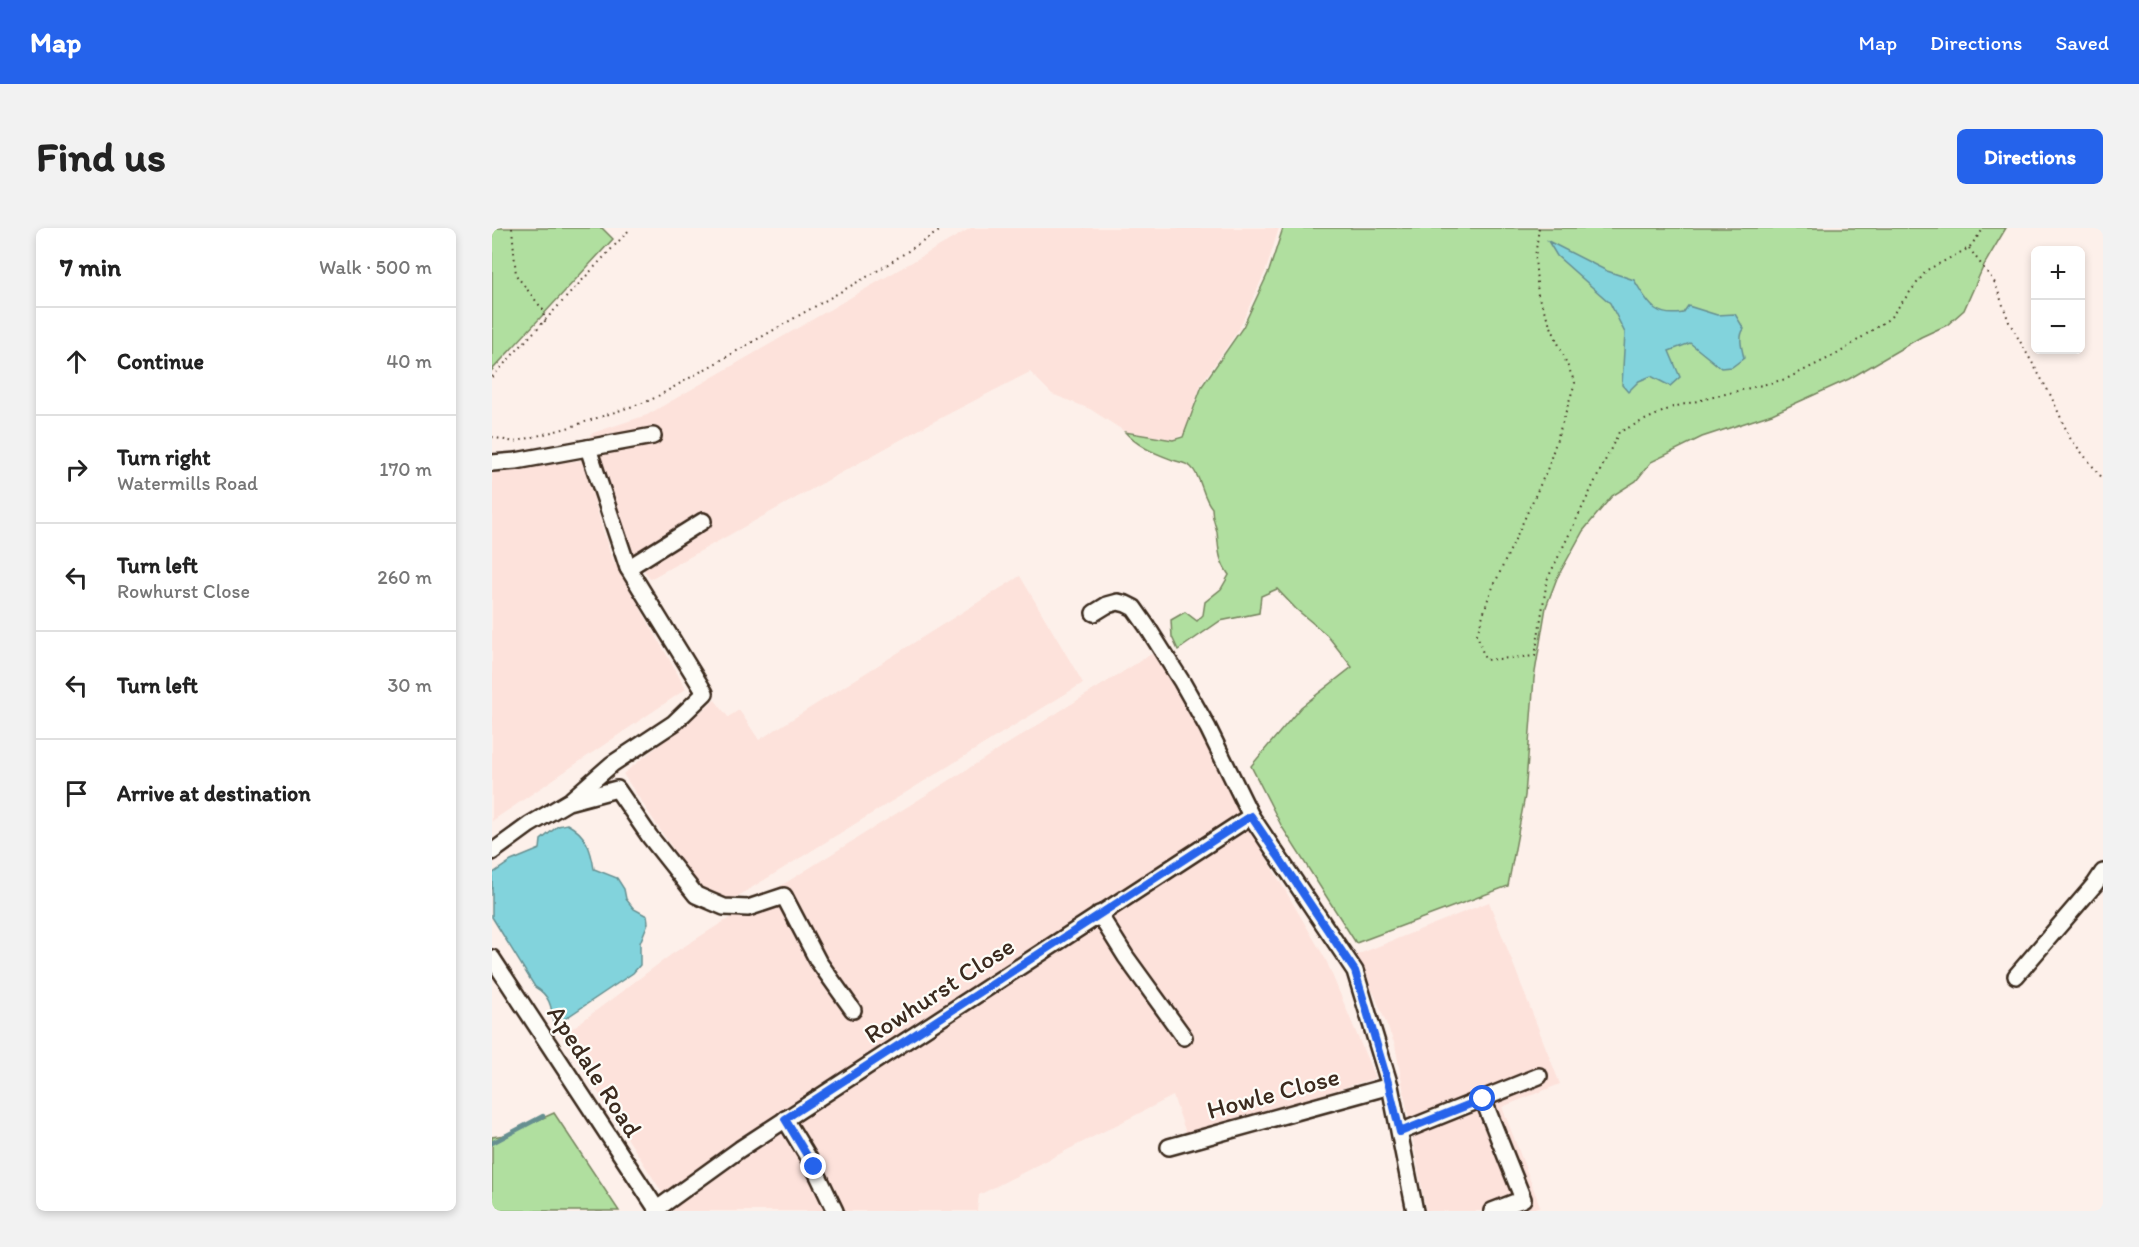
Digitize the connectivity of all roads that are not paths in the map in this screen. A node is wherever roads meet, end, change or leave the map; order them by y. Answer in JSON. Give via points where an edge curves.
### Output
{"nodes":[{"id":1,"x":653,"y":436,"type":"dead end"},
{"id":2,"x":588,"y":448,"type":"junction"},
{"id":3,"x":492,"y":463,"type":"edge"},
{"id":4,"x":703,"y":521,"type":"dead end"},
{"id":5,"x":628,"y":568,"type":"junction"},
{"id":6,"x":1094,"y":613,"type":"dead end"},
{"id":7,"x":568,"y":802,"type":"junction"},
{"id":8,"x":1251,"y":816,"type":"junction"},
{"id":9,"x":492,"y":852,"type":"edge"},
{"id":10,"x":2103,"y":872,"type":"edge"},
{"id":11,"x":1099,"y":915,"type":"junction"},
{"id":12,"x":492,"y":958,"type":"edge"},
{"id":13,"x":2016,"y":976,"type":"dead end"},
{"id":14,"x":853,"y":1010,"type":"dead end"},
{"id":15,"x":1184,"y":1037,"type":"dead end"},
{"id":16,"x":1539,"y":1076,"type":"dead end"},
{"id":17,"x":1389,"y":1086,"type":"junction"},
{"id":18,"x":1483,"y":1099,"type":"junction"},
{"id":19,"x":785,"y":1119,"type":"junction"},
{"id":20,"x":1400,"y":1132,"type":"junction"},
{"id":21,"x":1170,"y":1147,"type":"dead end"},
{"id":22,"x":657,"y":1210,"type":"edge"},
{"id":23,"x":835,"y":1211,"type":"edge"},
{"id":24,"x":1415,"y":1211,"type":"edge"},
{"id":25,"x":1492,"y":1211,"type":"edge"}],
"edges":[{"from":1,"to":2,"type":"street"},
{"from":2,"to":3,"type":"street"},
{"from":2,"to":5,"type":"street"},
{"from":4,"to":5,"type":"street"},
{"from":5,"to":7,"type":"street","via":[[705,693],[674,723],[612,764]]},
{"from":6,"to":8,"type":"street","via":[[1118,602],[1134,608],[1182,682]]},
{"from":7,"to":9,"type":"street"},
{"from":7,"to":14,"type":"street","via":[[617,789],[696,895],[724,907],[748,908],[784,896],[818,961]]},
{"from":8,"to":11,"type":"street","name":"Rowhurst Close"},
{"from":8,"to":17,"type":"street","via":[[1355,971]]},
{"from":10,"to":13,"type":"street"},
{"from":11,"to":15,"type":"street"},
{"from":11,"to":19,"type":"street","name":"Rowhurst Close"},
{"from":12,"to":22,"type":"street","name":"Apedale Road"},
{"from":16,"to":18,"type":"street"},
{"from":17,"to":20,"type":"street"},
{"from":17,"to":21,"type":"street","name":"Howle Close"},
{"from":18,"to":20,"type":"street"},
{"from":18,"to":25,"type":"street","via":[[1522,1199]]},
{"from":19,"to":22,"type":"street","name":"Rowhurst Close"},
{"from":19,"to":23,"type":"street"},
{"from":20,"to":24,"type":"street"}]}
